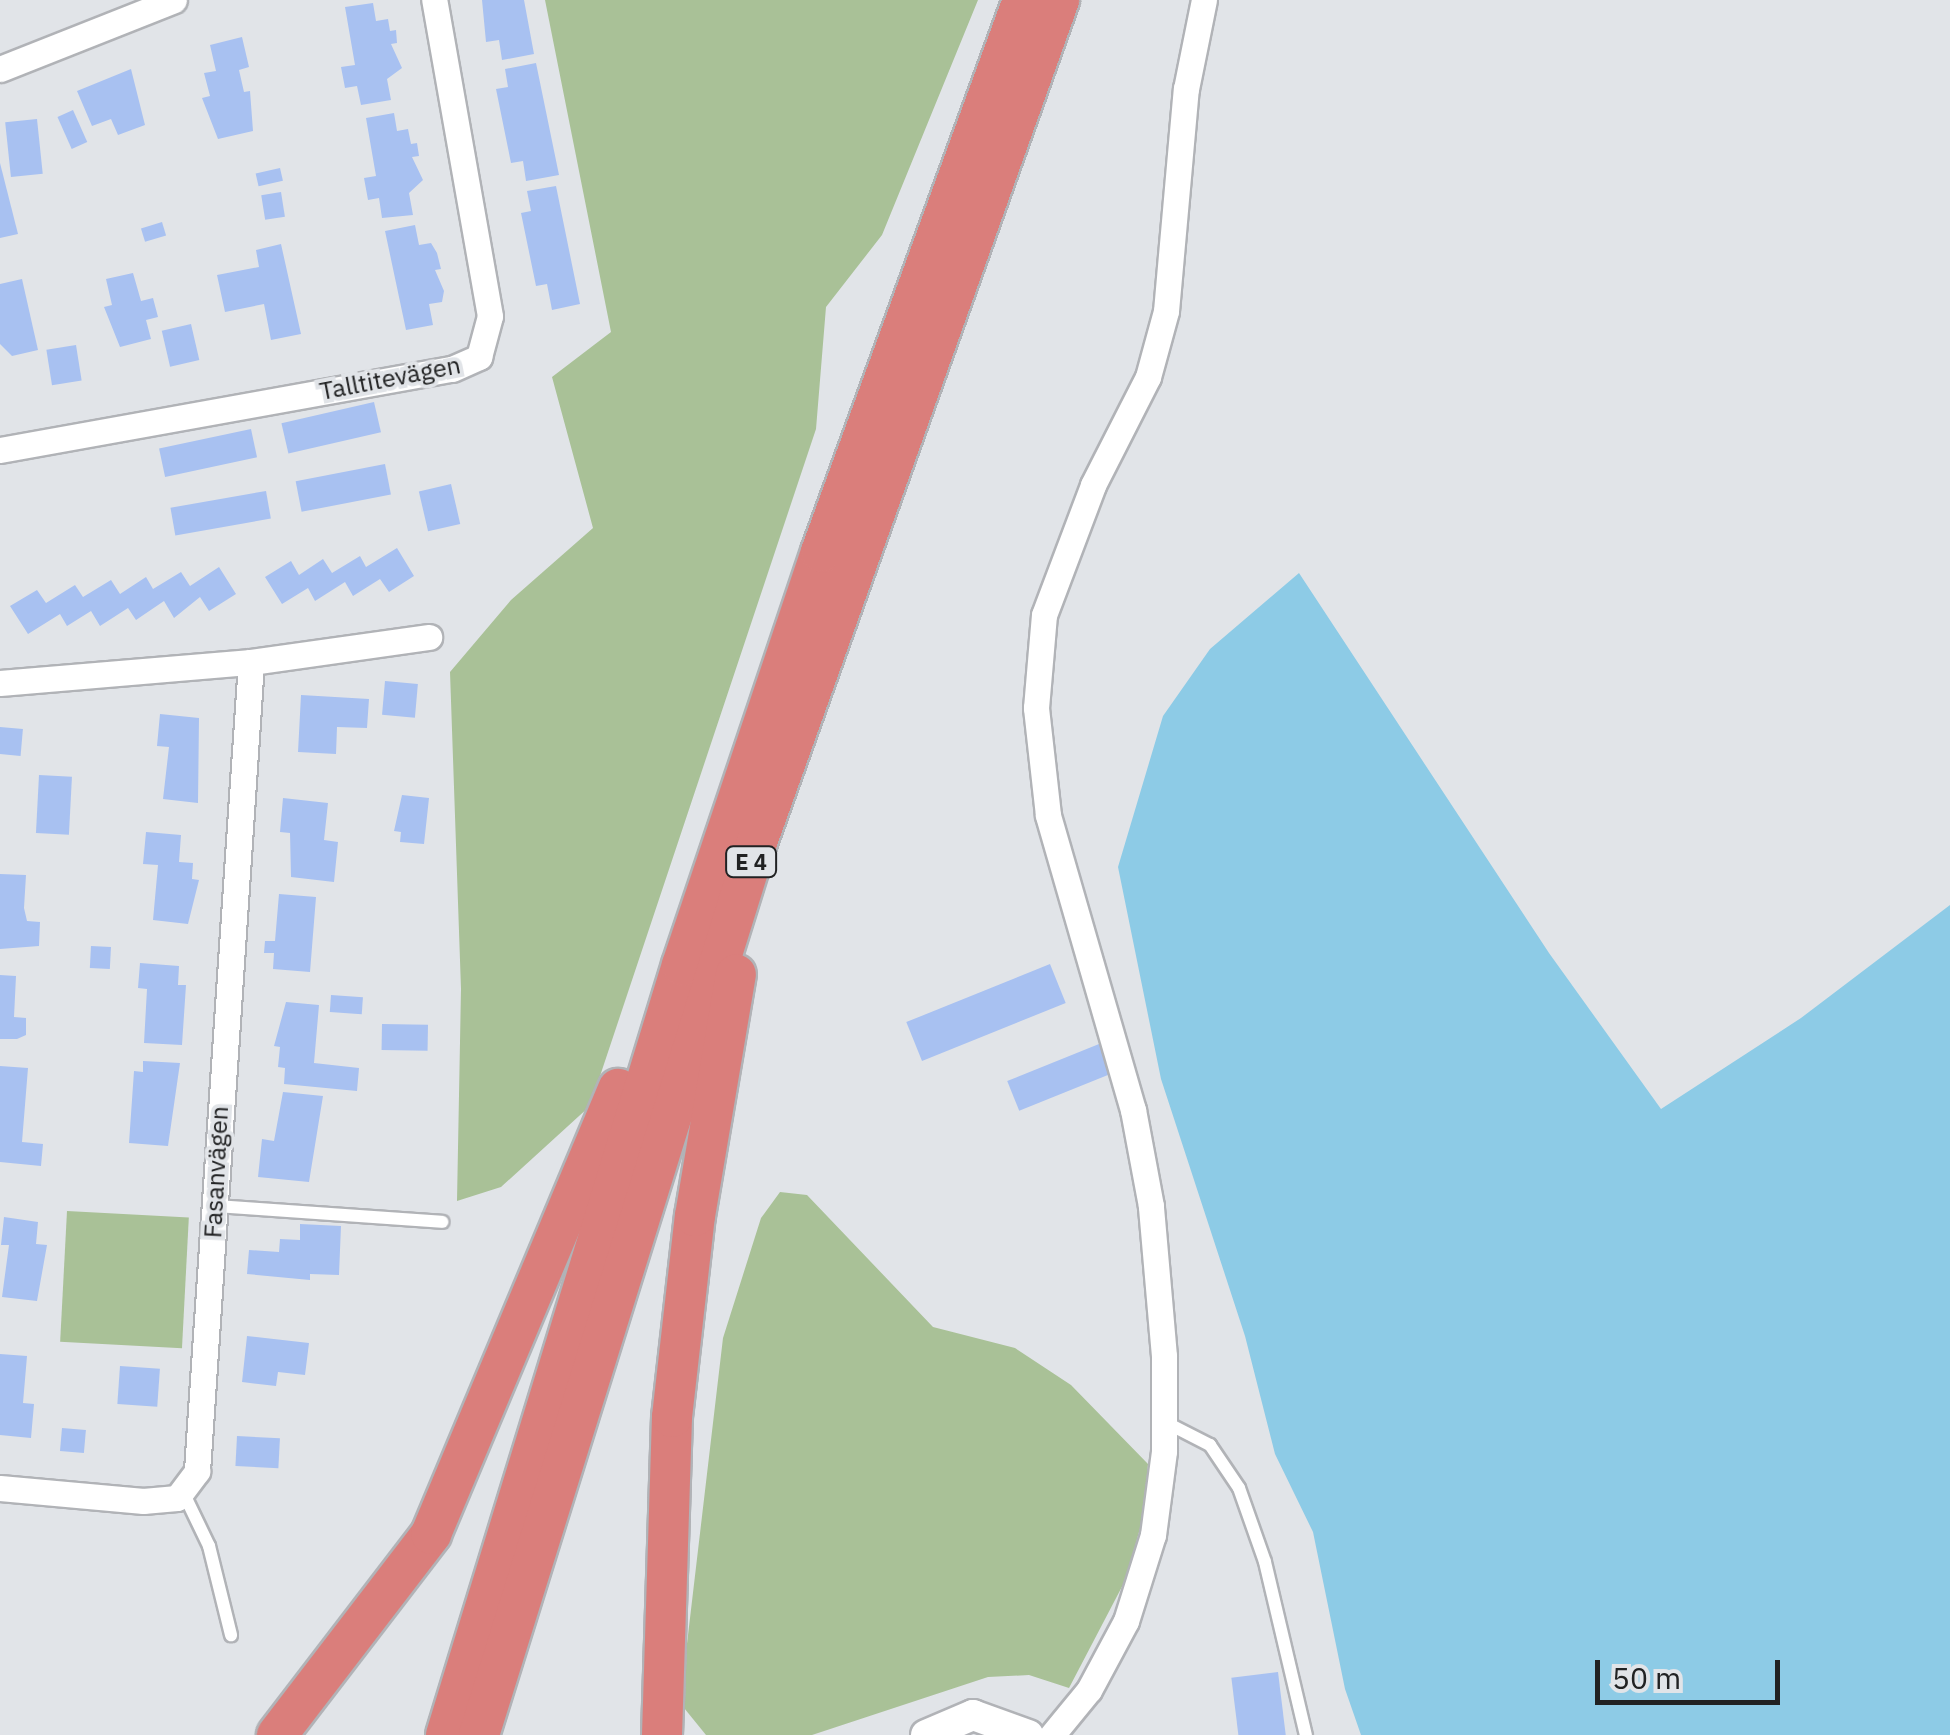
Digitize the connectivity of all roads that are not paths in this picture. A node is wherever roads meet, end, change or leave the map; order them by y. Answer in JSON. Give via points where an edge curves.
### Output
{"nodes":[{"id":1,"x":174,"y":0,"type":"edge"},
{"id":2,"x":434,"y":0,"type":"edge"},
{"id":3,"x":1023,"y":0,"type":"edge"},
{"id":4,"x":1059,"y":0,"type":"edge"},
{"id":5,"x":1204,"y":0,"type":"edge"},
{"id":6,"x":0,"y":70,"type":"edge"},
{"id":7,"x":0,"y":450,"type":"edge"},
{"id":8,"x":429,"y":638,"type":"dead end"},
{"id":9,"x":251,"y":662,"type":"junction"},
{"id":10,"x":0,"y":683,"type":"edge"},
{"id":11,"x":742,"y":837,"type":"junction"},
{"id":12,"x":214,"y":1206,"type":"junction"},
{"id":13,"x":442,"y":1222,"type":"dead end"},
{"id":14,"x":1164,"y":1421,"type":"junction"},
{"id":15,"x":0,"y":1488,"type":"edge"},
{"id":16,"x":184,"y":1494,"type":"junction"},
{"id":17,"x":231,"y":1635,"type":"dead end"},
{"id":18,"x":277,"y":1735,"type":"edge"},
{"id":19,"x":446,"y":1735,"type":"edge"},
{"id":20,"x":479,"y":1735,"type":"edge"},
{"id":21,"x":662,"y":1735,"type":"edge"},
{"id":22,"x":926,"y":1735,"type":"edge"},
{"id":23,"x":1028,"y":1735,"type":"edge"},
{"id":24,"x":1052,"y":1735,"type":"edge"},
{"id":25,"x":1306,"y":1735,"type":"edge"}],
"edges":[{"from":1,"to":6,"type":"street"},
{"from":2,"to":7,"type":"street","name":"Talltitevägen","via":[[490,316],[479,357],[452,368]]},
{"from":3,"to":11,"type":"highway","number":"E 4","via":[[908,308]]},
{"from":4,"to":11,"type":"highway","number":"E 4"},
{"from":5,"to":14,"type":"street","via":[[1186,89],[1166,311],[1148,377],[1093,484],[1044,615],[1036,708],[1048,815],[1133,1110],[1151,1206]]},
{"from":8,"to":9,"type":"street"},
{"from":9,"to":10,"type":"street"},
{"from":9,"to":12,"type":"street","name":"Fasanvägen"},
{"from":11,"to":18,"type":"highway","via":[[431,1534]]},
{"from":11,"to":19,"type":"highway","number":"E 4"},
{"from":11,"to":20,"type":"highway","number":"E 4"},
{"from":11,"to":21,"type":"highway","via":[[672,1417]]},
{"from":12,"to":13,"type":"lane"},
{"from":12,"to":16,"type":"street","name":"Fasanvägen","via":[[197,1471]]},
{"from":14,"to":24,"type":"street","via":[[1153,1535],[1126,1620],[1089,1690]]},
{"from":14,"to":25,"type":"lane","via":[[1210,1445],[1239,1488],[1265,1562]]},
{"from":15,"to":16,"type":"street","via":[[143,1501]]},
{"from":16,"to":17,"type":"lane","via":[[228,1603]]},
{"from":22,"to":23,"type":"street","via":[[973,1715]]}]}
